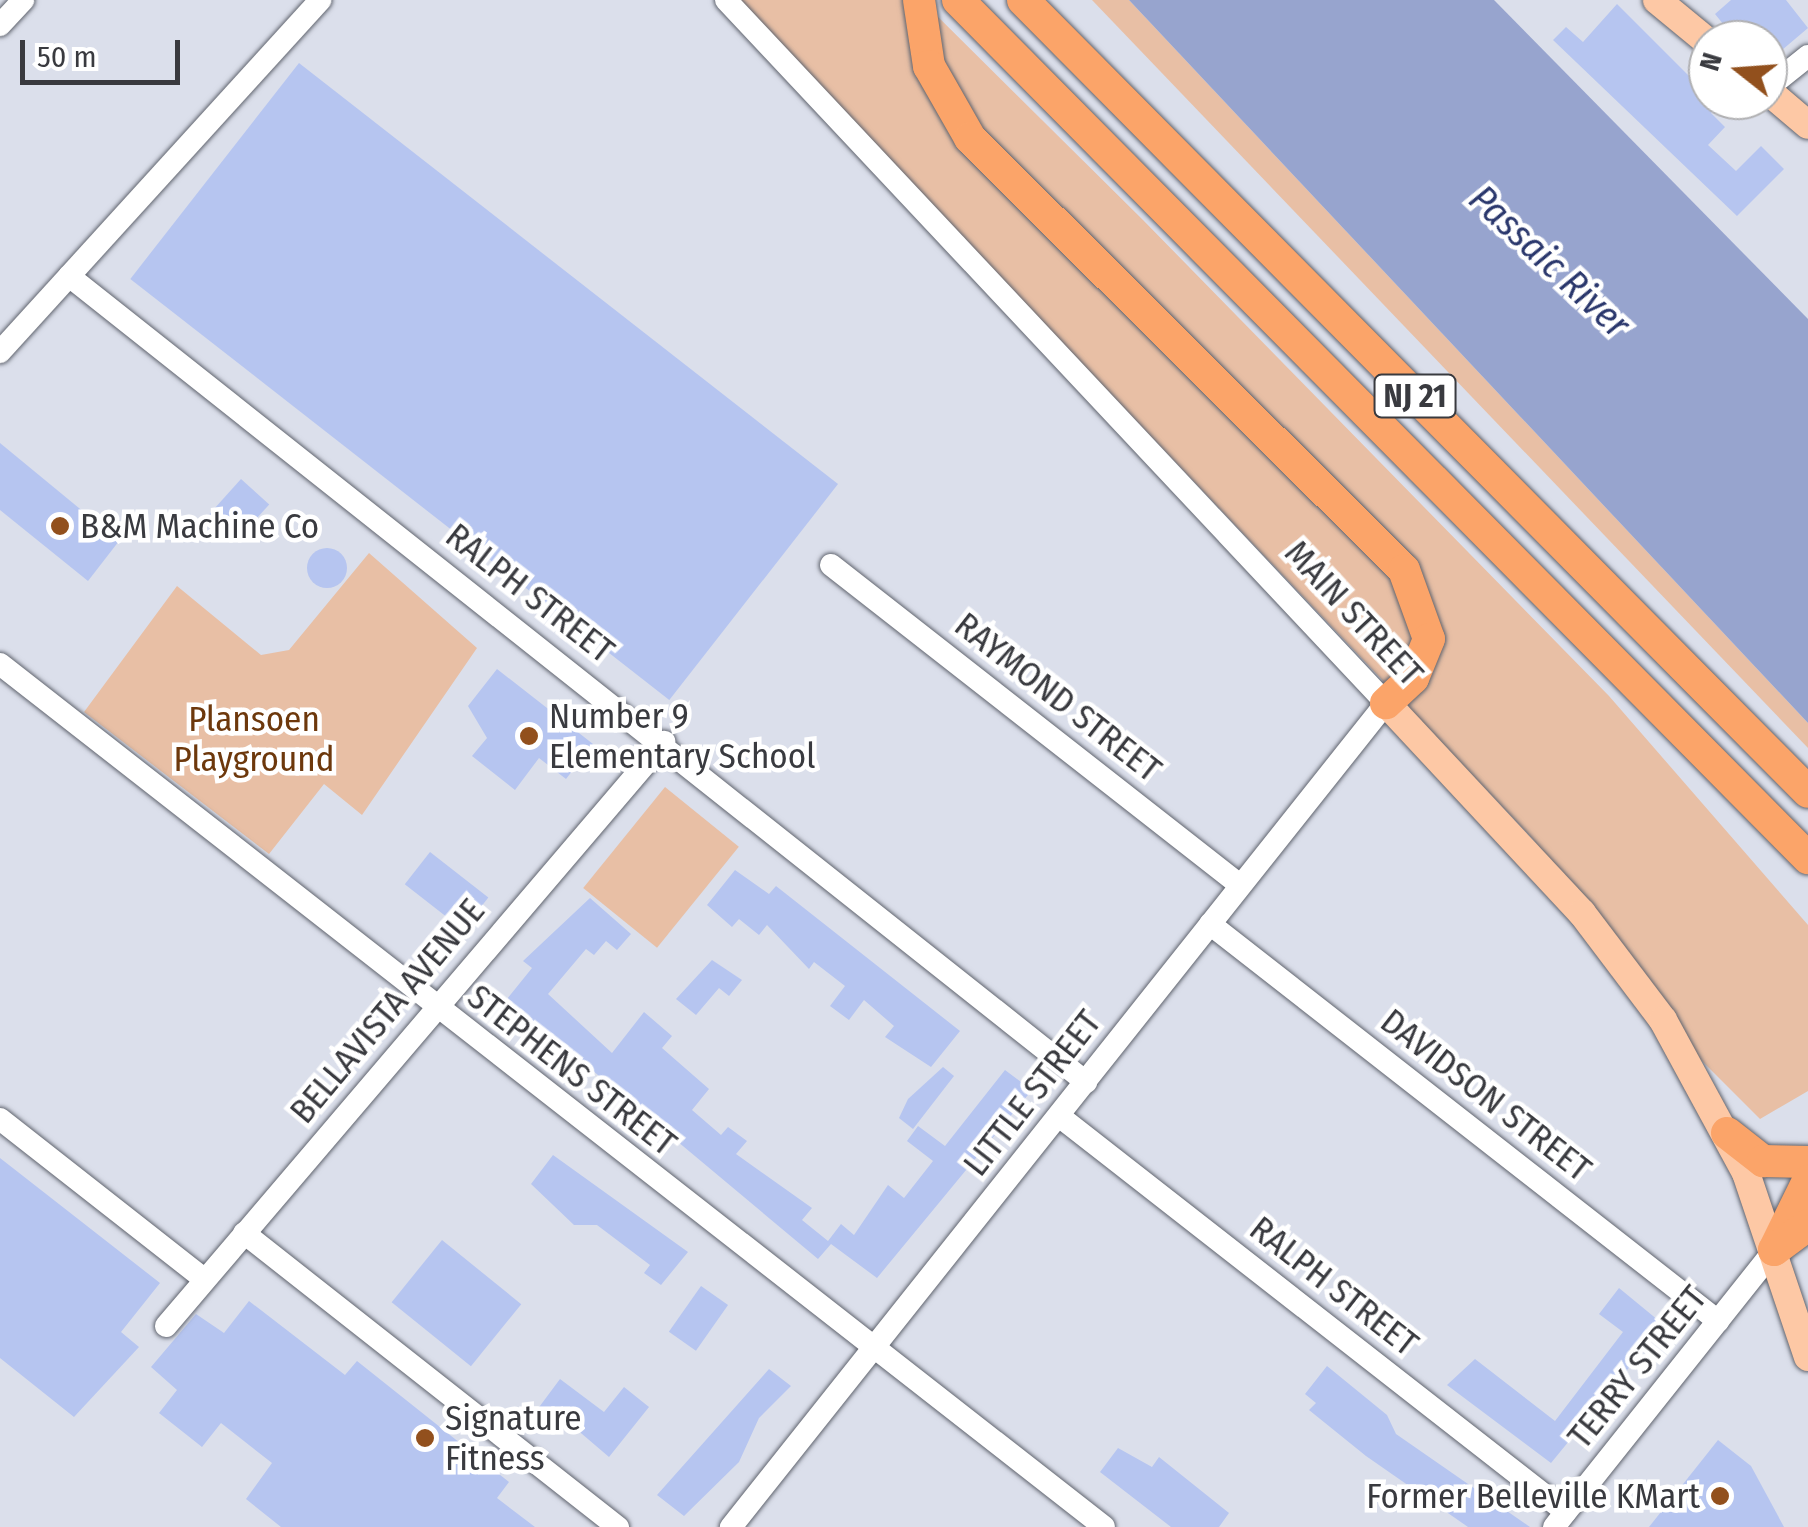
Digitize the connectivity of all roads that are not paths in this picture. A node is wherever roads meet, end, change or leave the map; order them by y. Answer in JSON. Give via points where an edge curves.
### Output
{"nodes":[{"id":1,"x":23,"y":0,"type":"edge"},
{"id":2,"x":320,"y":0,"type":"edge"},
{"id":3,"x":726,"y":0,"type":"edge"},
{"id":4,"x":958,"y":0,"type":"edge"},
{"id":5,"x":1023,"y":0,"type":"edge"},
{"id":6,"x":1656,"y":0,"type":"edge"},
{"id":7,"x":919,"y":2,"type":"edge"},
{"id":8,"x":0,"y":25,"type":"edge"},
{"id":9,"x":1688,"y":26,"type":"edge"},
{"id":10,"x":1808,"y":56,"type":"edge"},
{"id":11,"x":1788,"y":73,"type":"edge"},
{"id":12,"x":1788,"y":108,"type":"edge"},
{"id":13,"x":1808,"y":125,"type":"edge"},
{"id":14,"x":69,"y":276,"type":"junction"},
{"id":15,"x":0,"y":352,"type":"edge"},
{"id":16,"x":831,"y":565,"type":"dead end"},
{"id":17,"x":1528,"y":576,"type":"junction"},
{"id":18,"x":0,"y":664,"type":"edge"},
{"id":19,"x":1386,"y":702,"type":"junction"},
{"id":20,"x":664,"y":742,"type":"junction"},
{"id":21,"x":1808,"y":792,"type":"edge"},
{"id":22,"x":1808,"y":858,"type":"edge"},
{"id":23,"x":1808,"y":884,"type":"edge"},
{"id":24,"x":1240,"y":885,"type":"junction"},
{"id":25,"x":1210,"y":924,"type":"junction"},
{"id":26,"x":435,"y":1008,"type":"junction"},
{"id":27,"x":1086,"y":1082,"type":"junction"},
{"id":28,"x":1060,"y":1116,"type":"junction"},
{"id":29,"x":0,"y":1119,"type":"edge"},
{"id":30,"x":1727,"y":1133,"type":"junction"},
{"id":31,"x":1808,"y":1162,"type":"edge"},
{"id":32,"x":1808,"y":1182,"type":"edge"},
{"id":33,"x":1808,"y":1225,"type":"edge"},
{"id":34,"x":244,"y":1232,"type":"junction"},
{"id":35,"x":1774,"y":1250,"type":"junction"},
{"id":36,"x":204,"y":1279,"type":"junction"},
{"id":37,"x":1718,"y":1322,"type":"junction"},
{"id":38,"x":166,"y":1326,"type":"dead end"},
{"id":39,"x":873,"y":1348,"type":"junction"},
{"id":40,"x":1808,"y":1357,"type":"edge"},
{"id":41,"x":1560,"y":1520,"type":"edge"},
{"id":42,"x":618,"y":1527,"type":"edge"},
{"id":43,"x":731,"y":1527,"type":"edge"},
{"id":44,"x":1104,"y":1527,"type":"edge"}],
"edges":[{"from":1,"to":8,"type":"street"},
{"from":2,"to":14,"type":"street"},
{"from":3,"to":19,"type":"street","name":"MAIN STREET"},
{"from":4,"to":17,"type":"highway","number":"NJ 21"},
{"from":5,"to":21,"type":"highway","number":"NJ 21"},
{"from":6,"to":9,"type":"main road"},
{"from":7,"to":19,"type":"highway","via":[[939,90],[970,138],[1404,570],[1429,639],[1413,678]]},
{"from":10,"to":11,"type":"street"},
{"from":12,"to":13,"type":"main road"},
{"from":14,"to":15,"type":"street"},
{"from":14,"to":20,"type":"street","name":"RALPH STREET"},
{"from":16,"to":24,"type":"street","name":"RAYMOND STREET"},
{"from":17,"to":22,"type":"highway","number":"NJ 21"},
{"from":17,"to":23,"type":"highway"},
{"from":18,"to":26,"type":"street","name":"STEPHENS STREET"},
{"from":19,"to":24,"type":"street","name":"LITTLE STREET"},
{"from":19,"to":30,"type":"main road","name":"MAIN STREET","via":[[1613,951]]},
{"from":20,"to":26,"type":"street","name":"BELLAVISTA AVENUE"},
{"from":20,"to":27,"type":"street","name":"RALPH STREET"},
{"from":24,"to":25,"type":"street","name":"LITTLE STREET"},
{"from":25,"to":27,"type":"street","name":"LITTLE STREET"},
{"from":25,"to":37,"type":"street","name":"DAVIDSON STREET"},
{"from":26,"to":34,"type":"street","name":"BELLAVISTA AVENUE"},
{"from":26,"to":39,"type":"street","name":"STEPHENS STREET"},
{"from":27,"to":28,"type":"street","name":"LITTLE STREET"},
{"from":28,"to":39,"type":"street","name":"LITTLE STREET"},
{"from":28,"to":41,"type":"street","name":"RALPH STREET"},
{"from":29,"to":36,"type":"street"},
{"from":30,"to":31,"type":"highway","via":[[1763,1161]]},
{"from":30,"to":35,"type":"main road","name":"MAIN STREET"},
{"from":32,"to":35,"type":"highway"},
{"from":33,"to":35,"type":"highway"},
{"from":34,"to":36,"type":"street","name":"BELLAVISTA AVENUE"},
{"from":34,"to":42,"type":"street"},
{"from":35,"to":37,"type":"street","name":"TERRY STREET"},
{"from":35,"to":40,"type":"main road","name":"MAIN STREET"},
{"from":36,"to":38,"type":"street","name":"BELLAVISTA AVENUE"},
{"from":37,"to":41,"type":"street","name":"TERRY STREET"},
{"from":39,"to":43,"type":"street","name":"LITTLE STREET"},
{"from":39,"to":44,"type":"street","name":"STEPHENS STREET"}]}
